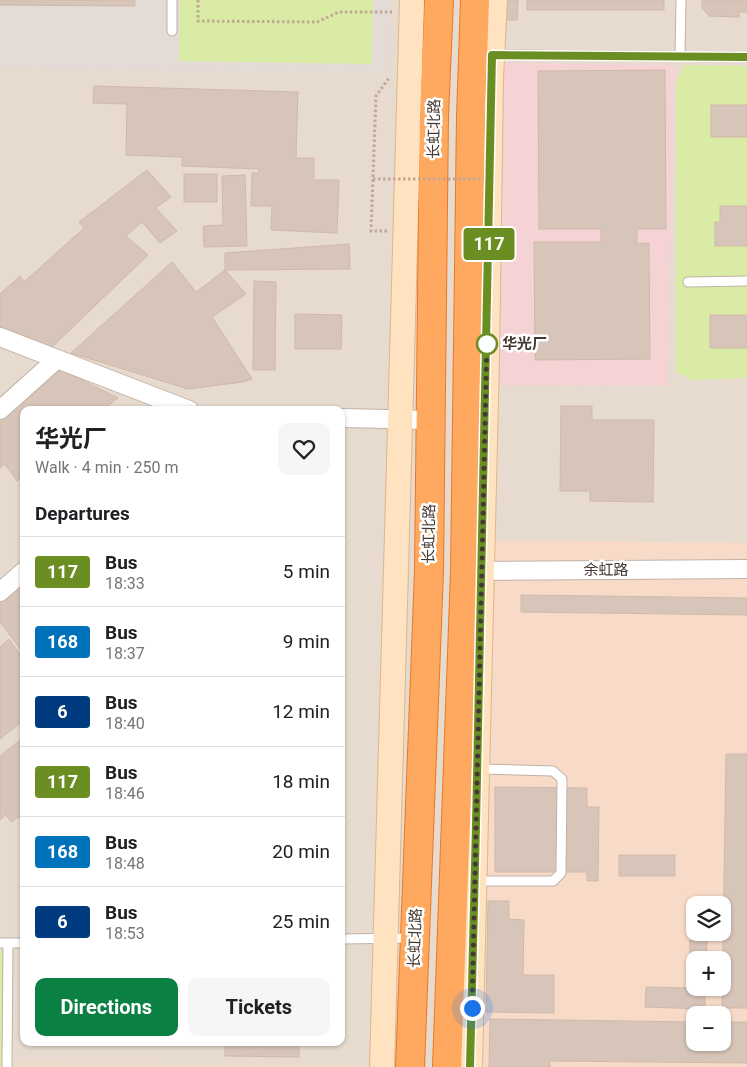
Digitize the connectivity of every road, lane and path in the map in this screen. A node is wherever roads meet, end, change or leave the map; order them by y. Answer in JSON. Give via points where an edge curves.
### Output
{"nodes":[{"id":1,"x":172,"y":0,"type":"edge"},
{"id":2,"x":198,"y":0,"type":"edge"},
{"id":3,"x":439,"y":0,"type":"edge"},
{"id":4,"x":475,"y":0,"type":"edge"},
{"id":5,"x":495,"y":0,"type":"edge"},
{"id":6,"x":681,"y":0,"type":"edge"},
{"id":7,"x":412,"y":6,"type":"edge"},
{"id":8,"x":172,"y":31,"type":"dead end"},
{"id":9,"x":492,"y":55,"type":"junction"},
{"id":10,"x":680,"y":56,"type":"junction"},
{"id":11,"x":747,"y":57,"type":"edge"},
{"id":12,"x":374,"y":113,"type":"dead end"},
{"id":13,"x":373,"y":179,"type":"junction"},
{"id":14,"x":495,"y":179,"type":"dead end"},
{"id":15,"x":371,"y":231,"type":"dead end"},
{"id":16,"x":747,"y":281,"type":"edge"},
{"id":17,"x":688,"y":282,"type":"dead end"},
{"id":18,"x":0,"y":337,"type":"edge"},
{"id":19,"x":57,"y":359,"type":"junction"},
{"id":20,"x":179,"y":406,"type":"edge"},
{"id":21,"x":0,"y":410,"type":"edge"},
{"id":22,"x":345,"y":418,"type":"edge"},
{"id":23,"x":400,"y":419,"type":"junction"},
{"id":24,"x":430,"y":420,"type":"junction"},
{"id":25,"x":747,"y":569,"type":"edge"},
{"id":26,"x":474,"y":571,"type":"junction"},
{"id":27,"x":20,"y":574,"type":"edge"},
{"id":28,"x":0,"y":592,"type":"edge"},
{"id":29,"x":478,"y":769,"type":"junction"},
{"id":30,"x":475,"y":881,"type":"junction"},
{"id":31,"x":415,"y":938,"type":"junction"},
{"id":32,"x":345,"y":939,"type":"edge"},
{"id":33,"x":387,"y":939,"type":"junction"},
{"id":34,"x":4,"y":943,"type":"edge"},
{"id":35,"x":20,"y":943,"type":"edge"},
{"id":36,"x":4,"y":994,"type":"edge"},
{"id":37,"x":7,"y":1067,"type":"edge"},
{"id":38,"x":382,"y":1067,"type":"edge"},
{"id":39,"x":410,"y":1067,"type":"edge"},
{"id":40,"x":447,"y":1067,"type":"edge"},
{"id":41,"x":470,"y":1067,"type":"edge"}],
"edges":[{"from":1,"to":8,"type":"lane"},
{"from":2,"to":7,"type":"path","via":[[198,21],[317,22],[339,12]]},
{"from":3,"to":24,"type":"highway","name":"长虹北路","via":[[434,116]]},
{"from":4,"to":26,"type":"highway","via":[[471,117]]},
{"from":5,"to":9,"type":"street"},
{"from":6,"to":10,"type":"lane"},
{"from":7,"to":23,"type":"street"},
{"from":9,"to":10,"type":"lane"},
{"from":9,"to":26,"type":"street"},
{"from":10,"to":11,"type":"lane"},
{"from":12,"to":13,"type":"path"},
{"from":13,"to":14,"type":"path","bridge":true},
{"from":13,"to":15,"type":"path"},
{"from":16,"to":17,"type":"lane"},
{"from":18,"to":19,"type":"street"},
{"from":19,"to":20,"type":"street"},
{"from":19,"to":21,"type":"street"},
{"from":22,"to":23,"type":"street"},
{"from":23,"to":24,"type":"street"},
{"from":23,"to":33,"type":"street"},
{"from":24,"to":31,"type":"highway","name":"长虹北路","via":[[429,571]]},
{"from":25,"to":26,"type":"street","name":"余虹路"},
{"from":26,"to":29,"type":"street"},
{"from":26,"to":40,"type":"highway"},
{"from":27,"to":28,"type":"street"},
{"from":29,"to":30,"type":"street"},
{"from":29,"to":30,"type":"lane","via":[[553,772],[562,780],[561,873],[554,881]]},
{"from":30,"to":41,"type":"street"},
{"from":31,"to":33,"type":"lane"},
{"from":31,"to":39,"type":"highway","name":"长虹北路"},
{"from":32,"to":33,"type":"lane"},
{"from":33,"to":38,"type":"street"},
{"from":34,"to":35,"type":"lane"},
{"from":34,"to":36,"type":"lane"},
{"from":36,"to":37,"type":"lane"}]}
